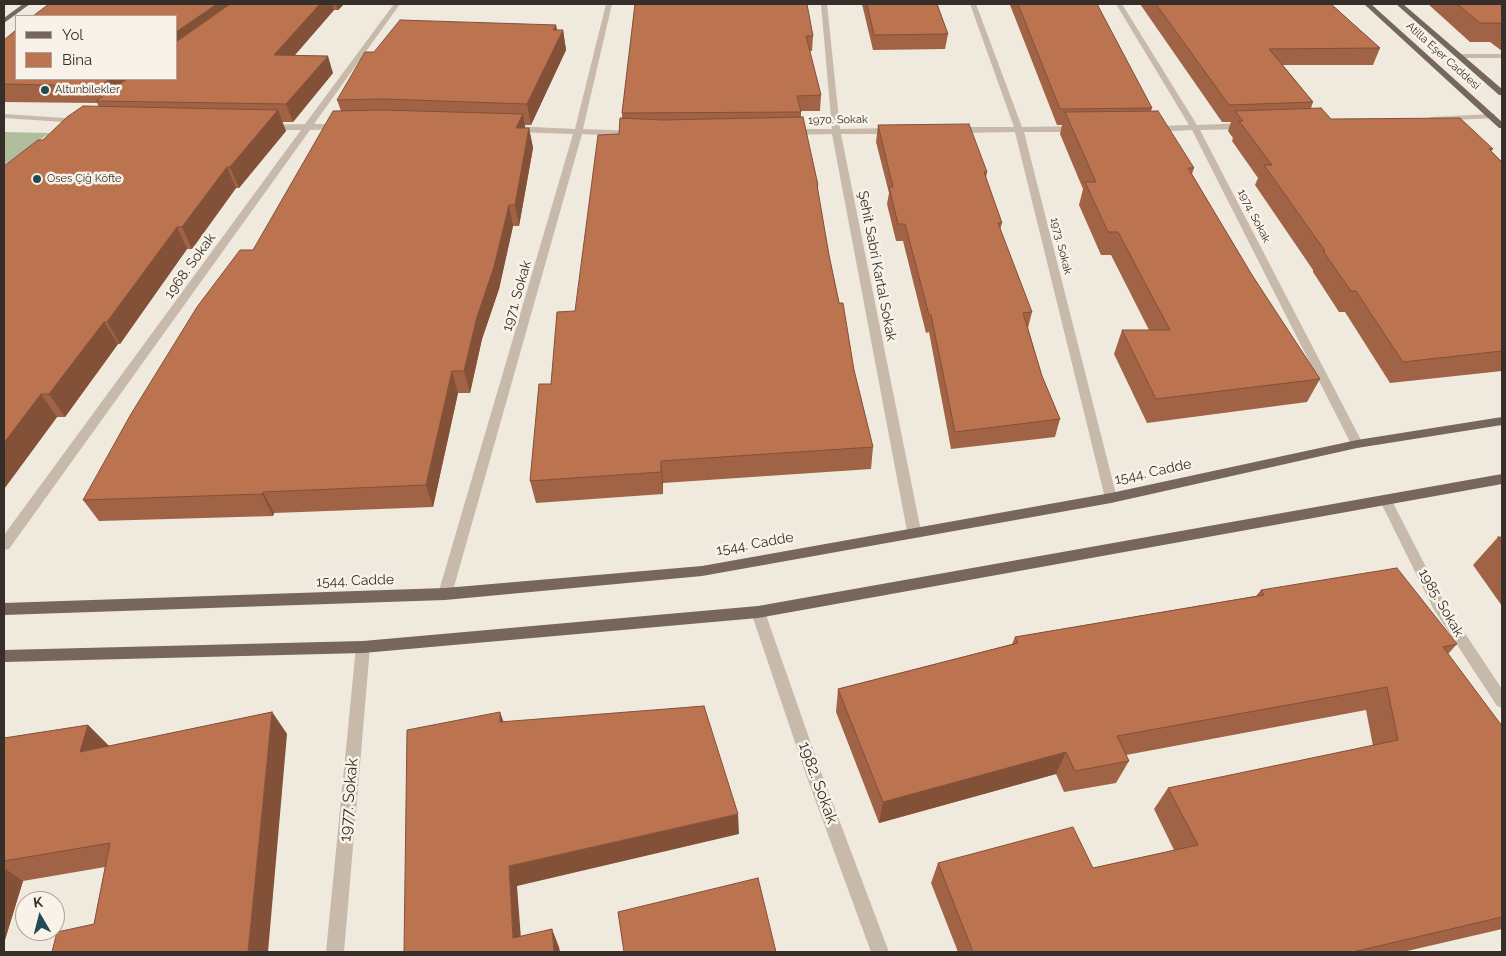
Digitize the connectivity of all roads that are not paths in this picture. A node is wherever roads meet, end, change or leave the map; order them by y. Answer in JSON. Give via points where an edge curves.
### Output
{"nodes":[{"id":1,"x":27,"y":4,"type":"edge"},
{"id":2,"x":397,"y":4,"type":"edge"},
{"id":3,"x":608,"y":4,"type":"edge"},
{"id":4,"x":824,"y":4,"type":"edge"},
{"id":5,"x":973,"y":4,"type":"edge"},
{"id":6,"x":1119,"y":4,"type":"edge"},
{"id":7,"x":1368,"y":4,"type":"edge"},
{"id":8,"x":1399,"y":4,"type":"edge"},
{"id":9,"x":4,"y":21,"type":"edge"},
{"id":10,"x":1460,"y":56,"type":"junction"},
{"id":11,"x":1502,"y":56,"type":"edge"},
{"id":12,"x":1502,"y":93,"type":"edge"},
{"id":13,"x":4,"y":116,"type":"edge"},
{"id":14,"x":1492,"y":116,"type":"junction"},
{"id":15,"x":1423,"y":119,"type":"edge"},
{"id":16,"x":259,"y":126,"type":"edge"},
{"id":17,"x":344,"y":126,"type":"edge"},
{"id":18,"x":1255,"y":126,"type":"edge"},
{"id":19,"x":1502,"y":126,"type":"edge"},
{"id":20,"x":82,"y":128,"type":"edge"},
{"id":21,"x":308,"y":128,"type":"junction"},
{"id":22,"x":1195,"y":128,"type":"junction"},
{"id":23,"x":508,"y":129,"type":"edge"},
{"id":24,"x":1083,"y":129,"type":"edge"},
{"id":25,"x":1139,"y":129,"type":"edge"},
{"id":26,"x":942,"y":130,"type":"edge"},
{"id":27,"x":1019,"y":130,"type":"junction"},
{"id":28,"x":836,"y":131,"type":"junction"},
{"id":29,"x":904,"y":131,"type":"edge"},
{"id":30,"x":578,"y":132,"type":"junction"},
{"id":31,"x":779,"y":132,"type":"edge"},
{"id":32,"x":645,"y":134,"type":"edge"},
{"id":33,"x":1502,"y":421,"type":"edge"},
{"id":34,"x":1357,"y":444,"type":"junction"},
{"id":35,"x":1502,"y":478,"type":"edge"},
{"id":36,"x":1111,"y":498,"type":"junction"},
{"id":37,"x":1386,"y":501,"type":"junction"},
{"id":38,"x":914,"y":531,"type":"junction"},
{"id":39,"x":4,"y":544,"type":"edge"},
{"id":40,"x":445,"y":594,"type":"junction"},
{"id":41,"x":4,"y":610,"type":"edge"},
{"id":42,"x":758,"y":612,"type":"junction"},
{"id":43,"x":363,"y":647,"type":"junction"},
{"id":44,"x":4,"y":656,"type":"edge"},
{"id":45,"x":1502,"y":701,"type":"edge"},
{"id":46,"x":335,"y":952,"type":"edge"},
{"id":47,"x":880,"y":952,"type":"edge"}],
"edges":[{"from":1,"to":9,"type":"main road"},
{"from":2,"to":21,"type":"street","name":"1968. Sokak"},
{"from":3,"to":30,"type":"street","name":"1971. Sokak"},
{"from":4,"to":28,"type":"street","name":"Şehit Sabri Kartal Sokak"},
{"from":5,"to":27,"type":"street","name":"1973. Sokak"},
{"from":6,"to":22,"type":"street","name":"1974. Sokak"},
{"from":7,"to":14,"type":"main road","name":"Atilla Eşer Caddesi"},
{"from":8,"to":10,"type":"main road","name":"Atilla Eşer Caddesi"},
{"from":10,"to":11,"type":"street"},
{"from":10,"to":12,"type":"main road","name":"Atilla Eşer Caddesi"},
{"from":13,"to":20,"type":"street","via":[[90,122]]},
{"from":14,"to":15,"type":"street"},
{"from":14,"to":19,"type":"main road","name":"Atilla Eşer Caddesi"},
{"from":16,"to":21,"type":"street"},
{"from":17,"to":21,"type":"street"},
{"from":18,"to":22,"type":"street"},
{"from":21,"to":39,"type":"street","name":"1968. Sokak"},
{"from":22,"to":25,"type":"street"},
{"from":22,"to":34,"type":"street","name":"1974. Sokak"},
{"from":23,"to":30,"type":"street"},
{"from":24,"to":27,"type":"street"},
{"from":26,"to":27,"type":"street"},
{"from":27,"to":36,"type":"street","name":"1973. Sokak"},
{"from":28,"to":29,"type":"street","name":"1970. Sokak"},
{"from":28,"to":31,"type":"street","name":"1970. Sokak"},
{"from":28,"to":38,"type":"street","name":"Şehit Sabri Kartal Sokak"},
{"from":30,"to":32,"type":"street"},
{"from":30,"to":40,"type":"street","name":"1971. Sokak"},
{"from":33,"to":34,"type":"main road","name":"1544. Cadde"},
{"from":34,"to":36,"type":"main road","name":"1544. Cadde"},
{"from":35,"to":37,"type":"main road"},
{"from":36,"to":38,"type":"main road","name":"1544. Cadde"},
{"from":37,"to":42,"type":"main road"},
{"from":37,"to":45,"type":"street","name":"1985. Sokak","via":[[1438,604]]},
{"from":38,"to":40,"type":"main road","name":"1544. Cadde","via":[[702,570]]},
{"from":40,"to":41,"type":"main road","name":"1544. Cadde"},
{"from":42,"to":43,"type":"main road"},
{"from":42,"to":47,"type":"street","name":"1982. Sokak"},
{"from":43,"to":44,"type":"main road"},
{"from":43,"to":46,"type":"street","name":"1977. Sokak"}]}
